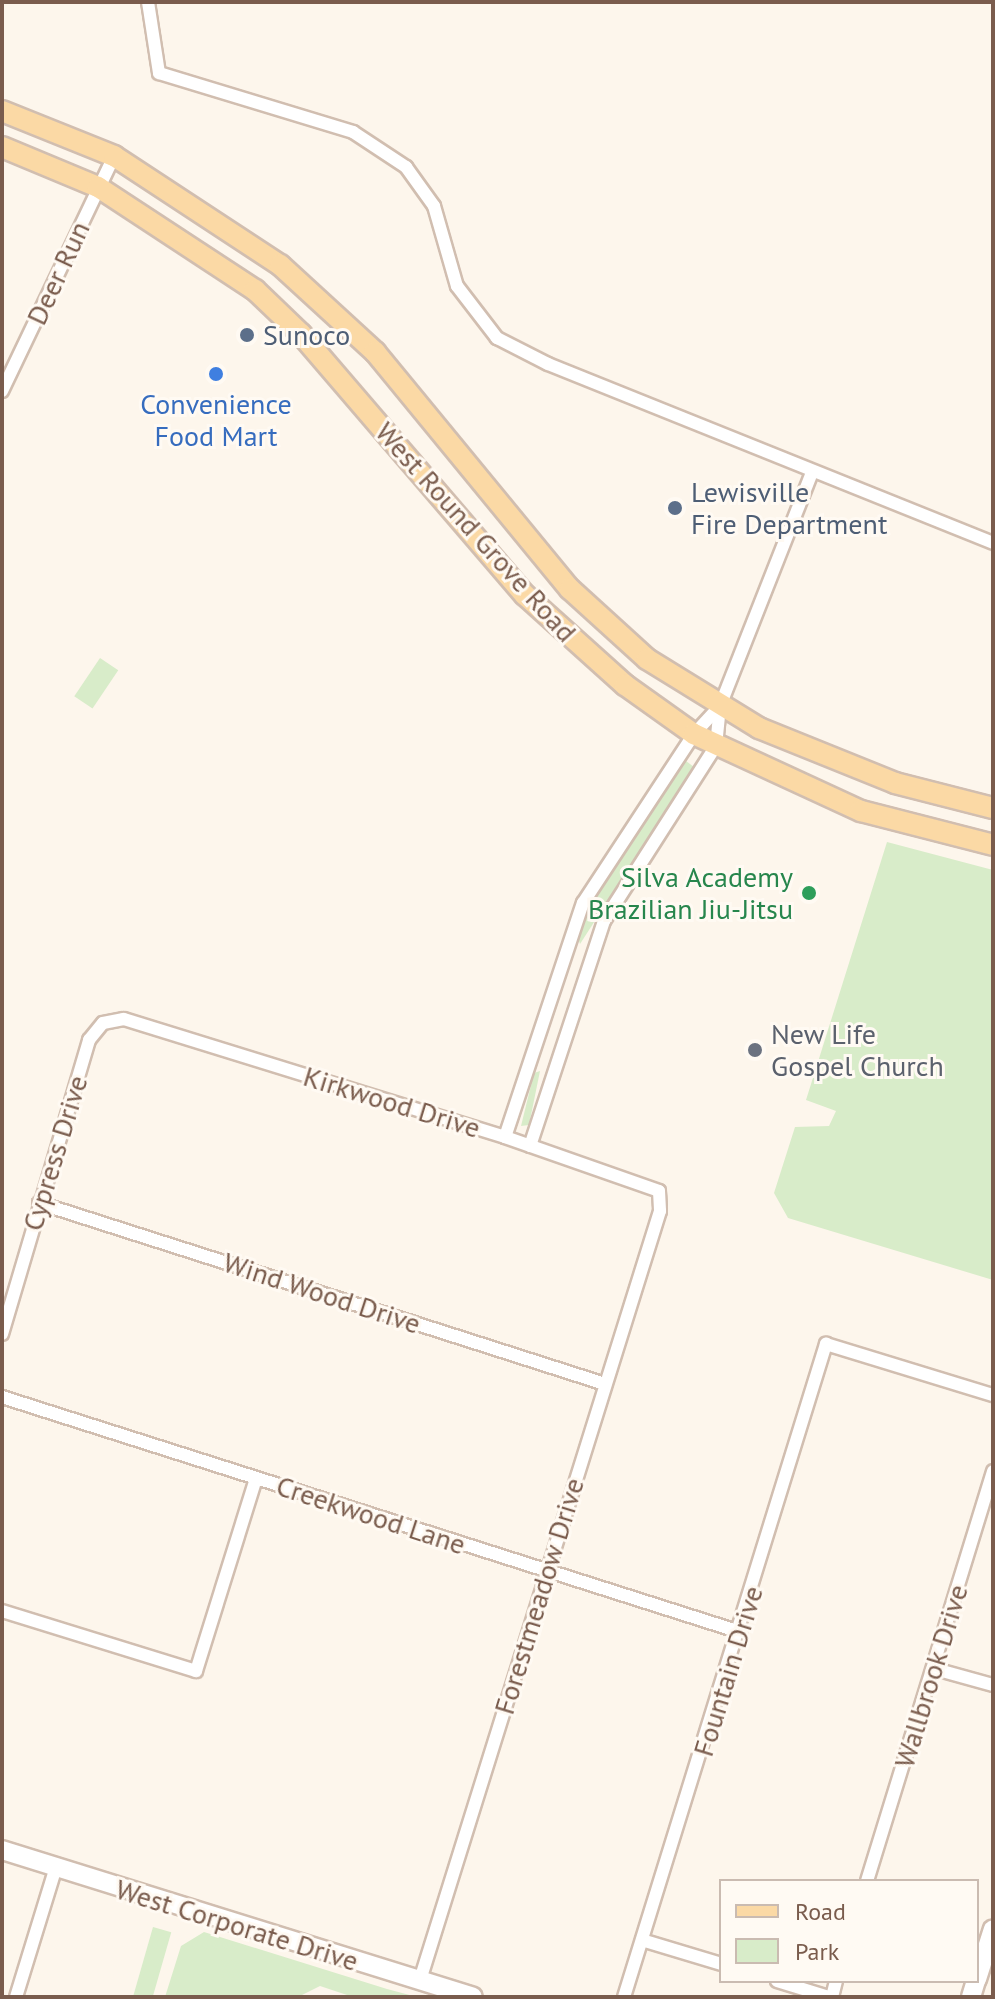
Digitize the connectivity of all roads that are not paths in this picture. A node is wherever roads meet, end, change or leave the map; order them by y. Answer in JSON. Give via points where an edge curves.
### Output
{"nodes":[{"id":1,"x":148,"y":2,"type":"edge"},
{"id":2,"x":2,"y":111,"type":"edge"},
{"id":3,"x":2,"y":147,"type":"edge"},
{"id":4,"x":114,"y":156,"type":"junction"},
{"id":5,"x":98,"y":187,"type":"junction"},
{"id":6,"x":2,"y":391,"type":"edge"},
{"id":7,"x":812,"y":472,"type":"junction"},
{"id":8,"x":993,"y":543,"type":"edge"},
{"id":9,"x":720,"y":706,"type":"junction"},
{"id":10,"x":694,"y":734,"type":"junction"},
{"id":11,"x":716,"y":746,"type":"junction"},
{"id":12,"x":993,"y":808,"type":"edge"},
{"id":13,"x":993,"y":845,"type":"edge"},
{"id":14,"x":103,"y":1023,"type":"joint"},
{"id":15,"x":505,"y":1137,"type":"junction"},
{"id":16,"x":530,"y":1146,"type":"junction"},
{"id":17,"x":39,"y":1203,"type":"junction"},
{"id":18,"x":660,"y":1211,"type":"joint"},
{"id":19,"x":2,"y":1334,"type":"edge"},
{"id":20,"x":605,"y":1384,"type":"junction"},
{"id":21,"x":993,"y":1395,"type":"edge"},
{"id":22,"x":2,"y":1397,"type":"edge"},
{"id":23,"x":993,"y":1471,"type":"edge"},
{"id":24,"x":256,"y":1478,"type":"junction"},
{"id":25,"x":547,"y":1571,"type":"junction"},
{"id":26,"x":2,"y":1611,"type":"edge"},
{"id":27,"x":740,"y":1632,"type":"junction"},
{"id":28,"x":935,"y":1669,"type":"junction"},
{"id":29,"x":993,"y":1685,"type":"edge"},
{"id":30,"x":2,"y":1850,"type":"edge"},
{"id":31,"x":55,"y":1870,"type":"junction"},
{"id":32,"x":868,"y":1879,"type":"edge"},
{"id":33,"x":993,"y":1929,"type":"edge"},
{"id":34,"x":645,"y":1941,"type":"junction"},
{"id":35,"x":719,"y":1963,"type":"edge"},
{"id":36,"x":979,"y":1974,"type":"edge"},
{"id":37,"x":420,"y":1980,"type":"junction"},
{"id":38,"x":784,"y":1983,"type":"edge"},
{"id":39,"x":16,"y":1997,"type":"edge"},
{"id":40,"x":473,"y":1997,"type":"edge"},
{"id":41,"x":624,"y":1997,"type":"edge"},
{"id":42,"x":830,"y":1997,"type":"edge"}],
"edges":[{"from":1,"to":7,"type":"street","via":[[159,73],[353,132],[406,167],[434,206],[457,286],[497,338]]},
{"from":2,"to":4,"type":"main road","name":"West Round Grove Road"},
{"from":3,"to":5,"type":"main road","name":"West Round Grove Road"},
{"from":4,"to":5,"type":"street","name":"Deer Run"},
{"from":4,"to":9,"type":"main road","name":"West Round Grove Road","via":[[290,274],[375,352],[474,478],[607,626]]},
{"from":5,"to":6,"type":"street","name":"Deer Run"},
{"from":5,"to":10,"type":"main road","name":"West Round Grove Road","via":[[255,290],[301,334],[525,595],[625,685]]},
{"from":7,"to":8,"type":"street"},
{"from":7,"to":9,"type":"street"},
{"from":9,"to":10,"type":"street"},
{"from":9,"to":11,"type":"street"},
{"from":9,"to":12,"type":"main road","name":"West Round Grove Road","via":[[759,728],[895,783]]},
{"from":10,"to":11,"type":"main road","name":"West Round Grove Road"},
{"from":10,"to":15,"type":"street","via":[[583,903]]},
{"from":11,"to":13,"type":"main road","name":"West Round Grove Road","via":[[861,811]]},
{"from":11,"to":16,"type":"street","via":[[604,921]]},
{"from":14,"to":15,"type":"street","name":"Kirkwood Drive","via":[[124,1019]]},
{"from":14,"to":17,"type":"street","name":"Cypress Drive","via":[[89,1040]]},
{"from":15,"to":16,"type":"street","name":"Kirkwood Drive"},
{"from":16,"to":18,"type":"street","name":"Kirkwood Drive","via":[[655,1186]]},
{"from":17,"to":19,"type":"street","name":"Cypress Drive"},
{"from":17,"to":20,"type":"street","name":"Wind Wood Drive"},
{"from":18,"to":20,"type":"street","name":"Forestmeadow Drive"},
{"from":20,"to":25,"type":"street","name":"Forestmeadow Drive"},
{"from":21,"to":27,"type":"street","name":"Fountain Drive","via":[[826,1344]]},
{"from":22,"to":24,"type":"street","name":"Creekwood Lane"},
{"from":23,"to":28,"type":"street","name":"Wallbrook Drive"},
{"from":24,"to":25,"type":"street","name":"Creekwood Lane"},
{"from":24,"to":26,"type":"street","via":[[196,1671]]},
{"from":25,"to":27,"type":"street","name":"Creekwood Lane"},
{"from":25,"to":37,"type":"street","name":"Forestmeadow Drive"},
{"from":27,"to":34,"type":"street","name":"Fountain Drive"},
{"from":28,"to":29,"type":"street"},
{"from":28,"to":32,"type":"street","name":"Wallbrook Drive"},
{"from":30,"to":31,"type":"street","name":"West Corporate Drive"},
{"from":31,"to":37,"type":"street","name":"West Corporate Drive"},
{"from":31,"to":39,"type":"street"},
{"from":33,"to":36,"type":"street"},
{"from":34,"to":35,"type":"street"},
{"from":34,"to":41,"type":"street","name":"Fountain Drive"},
{"from":37,"to":40,"type":"street","name":"West Corporate Drive"},
{"from":38,"to":42,"type":"street"}]}
